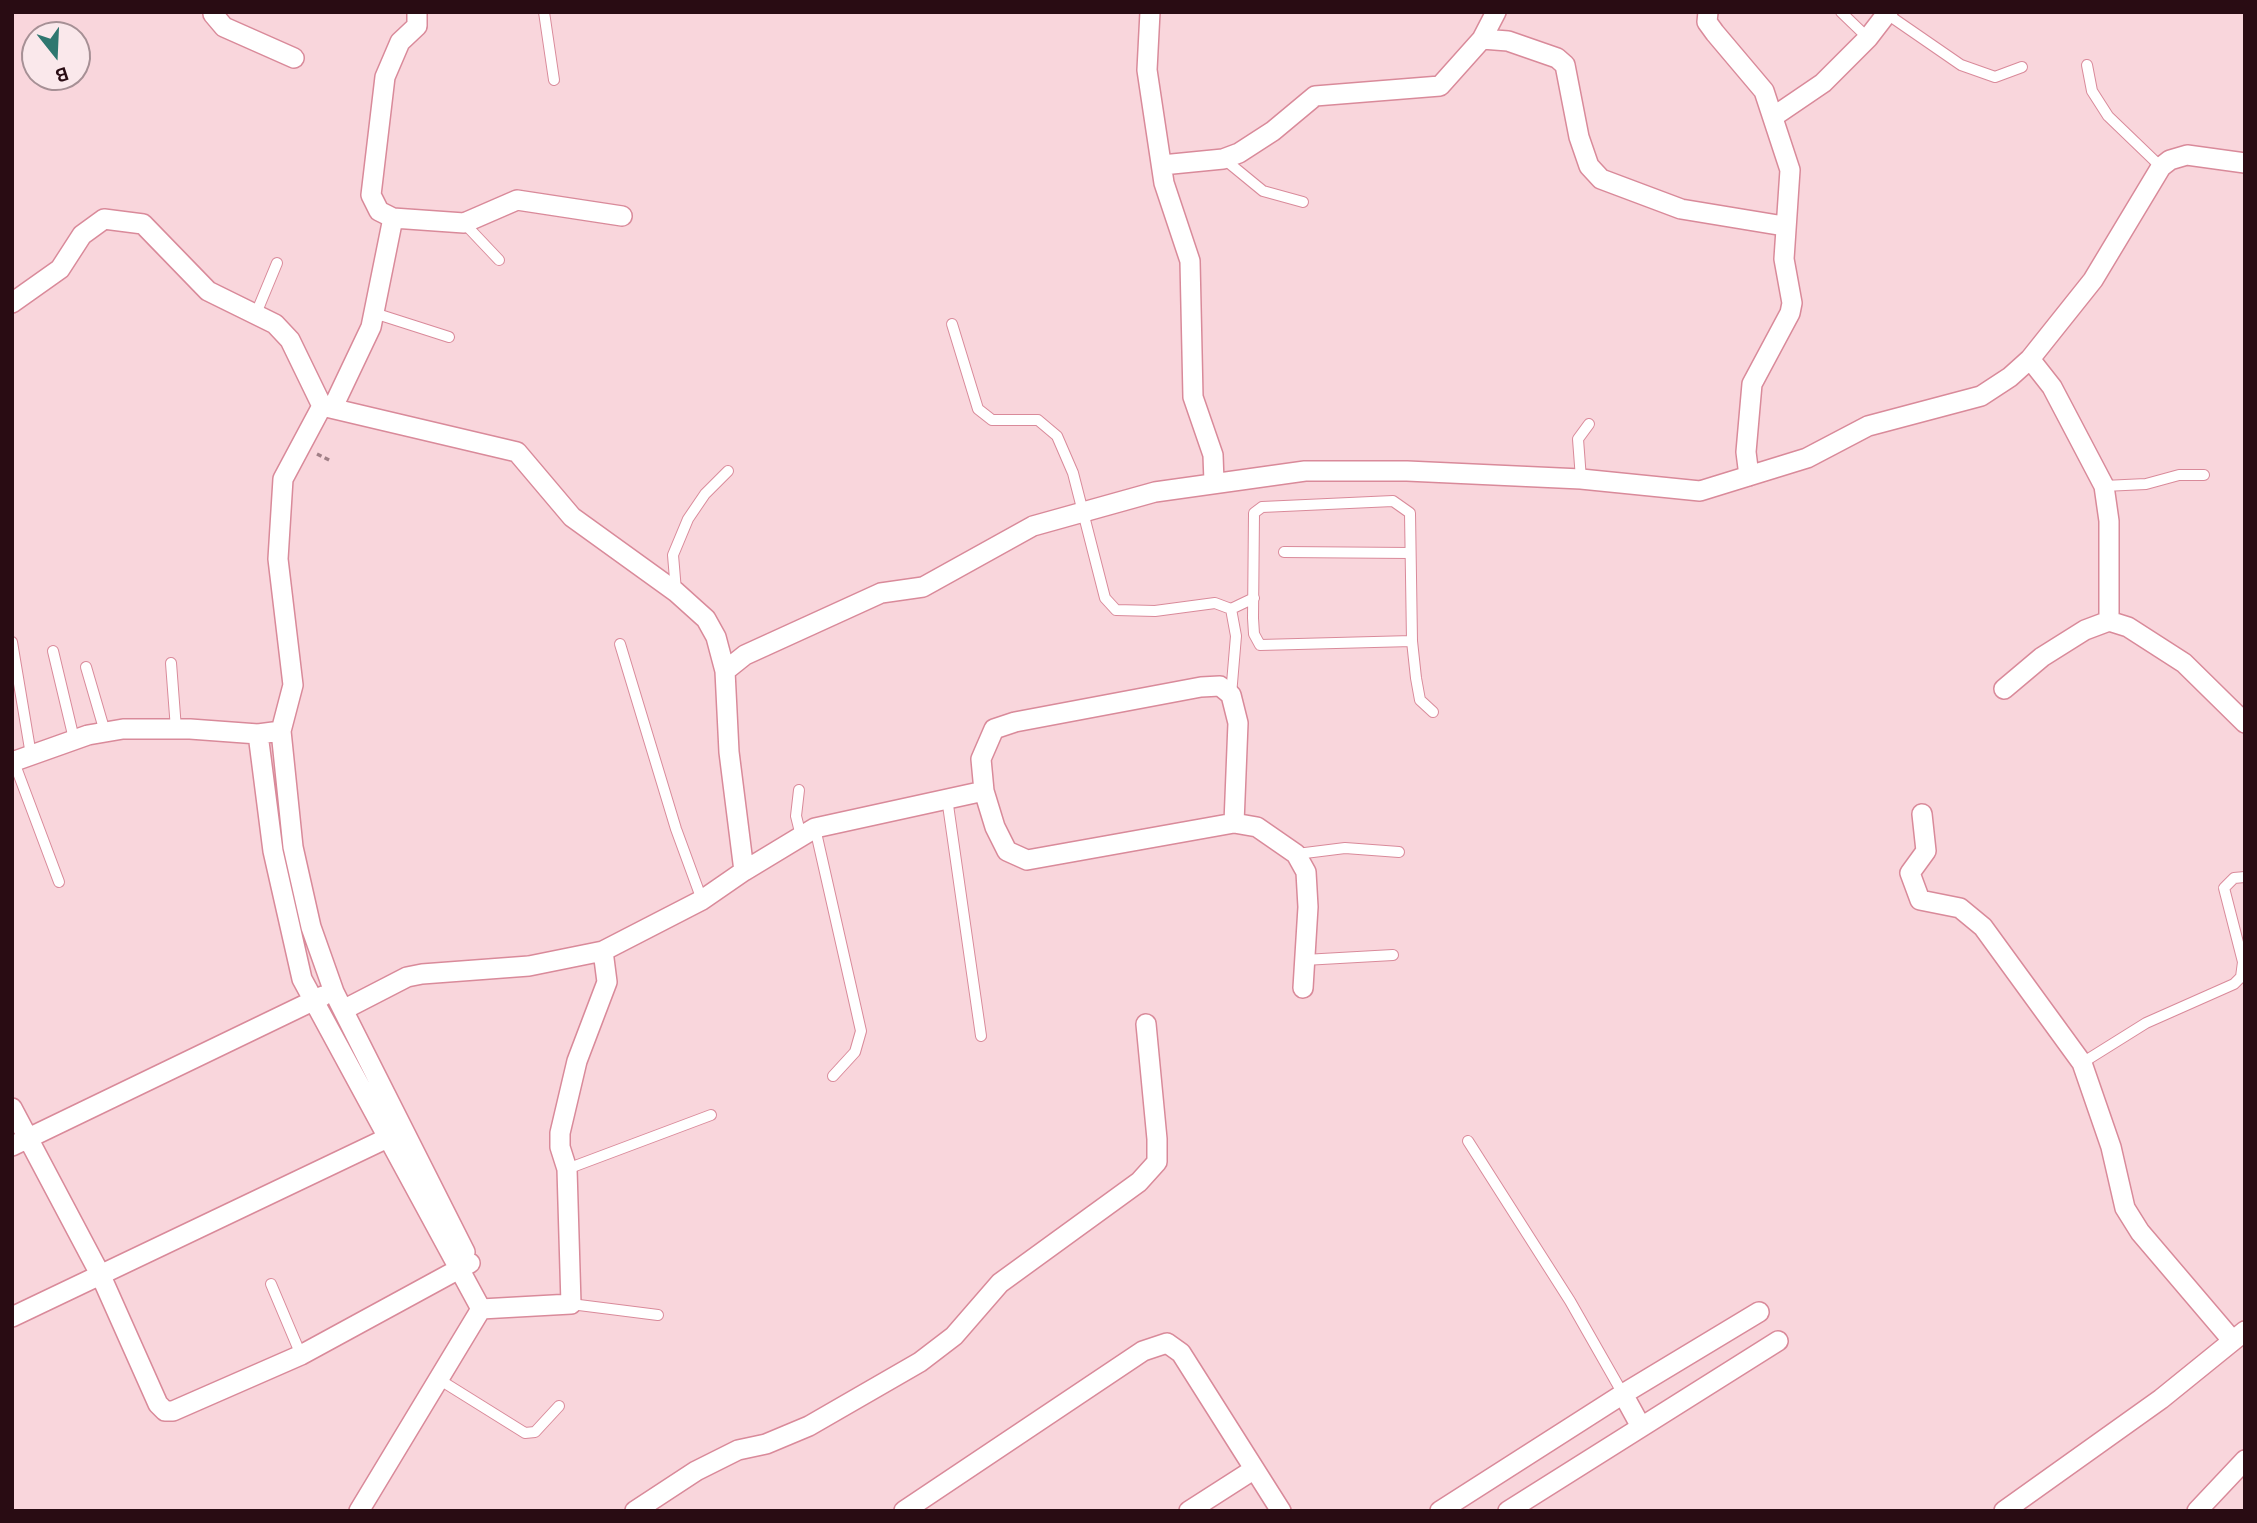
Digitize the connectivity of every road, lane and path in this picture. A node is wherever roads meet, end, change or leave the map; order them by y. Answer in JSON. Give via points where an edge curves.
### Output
{"nodes":[{"id":1,"x":417,"y":12,"type":"edge"},
{"id":2,"x":544,"y":12,"type":"edge"},
{"id":3,"x":1150,"y":12,"type":"edge"},
{"id":4,"x":1496,"y":12,"type":"edge"},
{"id":5,"x":1708,"y":12,"type":"edge"},
{"id":6,"x":1841,"y":12,"type":"edge"},
{"id":7,"x":210,"y":13,"type":"edge"},
{"id":8,"x":1888,"y":13,"type":"edge"},
{"id":9,"x":1482,"y":38,"type":"junction"},
{"id":10,"x":1868,"y":38,"type":"junction"},
{"id":11,"x":294,"y":58,"type":"dead end"},
{"id":12,"x":2087,"y":65,"type":"dead end"},
{"id":13,"x":2022,"y":67,"type":"dead end"},
{"id":14,"x":554,"y":80,"type":"dead end"},
{"id":15,"x":1773,"y":117,"type":"junction"},
{"id":16,"x":1223,"y":159,"type":"junction"},
{"id":17,"x":2245,"y":163,"type":"edge"},
{"id":18,"x":1162,"y":165,"type":"junction"},
{"id":19,"x":2161,"y":167,"type":"junction"},
{"id":20,"x":1303,"y":202,"type":"dead end"},
{"id":21,"x":622,"y":216,"type":"dead end"},
{"id":22,"x":393,"y":218,"type":"junction"},
{"id":23,"x":464,"y":223,"type":"junction"},
{"id":24,"x":1784,"y":226,"type":"junction"},
{"id":25,"x":499,"y":260,"type":"dead end"},
{"id":26,"x":277,"y":263,"type":"dead end"},
{"id":27,"x":12,"y":303,"type":"edge"},
{"id":28,"x":374,"y":313,"type":"junction"},
{"id":29,"x":255,"y":317,"type":"junction"},
{"id":30,"x":952,"y":324,"type":"dead end"},
{"id":31,"x":449,"y":337,"type":"dead end"},
{"id":32,"x":2030,"y":359,"type":"junction"},
{"id":33,"x":328,"y":407,"type":"junction"},
{"id":34,"x":1589,"y":424,"type":"dead end"},
{"id":35,"x":728,"y":471,"type":"dead end"},
{"id":36,"x":2204,"y":475,"type":"dead end"},
{"id":37,"x":1749,"y":476,"type":"junction"},
{"id":38,"x":1581,"y":479,"type":"junction"},
{"id":39,"x":1214,"y":482,"type":"junction"},
{"id":40,"x":2104,"y":486,"type":"junction"},
{"id":41,"x":1084,"y":510,"type":"junction"},
{"id":42,"x":1284,"y":552,"type":"dead end"},
{"id":43,"x":1410,"y":552,"type":"junction"},
{"id":44,"x":676,"y":592,"type":"junction"},
{"id":45,"x":1254,"y":598,"type":"junction"},
{"id":46,"x":1231,"y":609,"type":"junction"},
{"id":47,"x":2109,"y":621,"type":"junction"},
{"id":48,"x":1412,"y":641,"type":"junction"},
{"id":49,"x":12,"y":642,"type":"edge"},
{"id":50,"x":620,"y":644,"type":"dead end"},
{"id":51,"x":54,"y":651,"type":"dead end"},
{"id":52,"x":171,"y":663,"type":"dead end"},
{"id":53,"x":86,"y":667,"type":"dead end"},
{"id":54,"x":725,"y":671,"type":"junction"},
{"id":55,"x":2004,"y":690,"type":"dead end"},
{"id":56,"x":1231,"y":695,"type":"junction"},
{"id":57,"x":1433,"y":712,"type":"dead end"},
{"id":58,"x":2245,"y":723,"type":"edge"},
{"id":59,"x":176,"y":729,"type":"junction"},
{"id":60,"x":105,"y":732,"type":"junction"},
{"id":61,"x":281,"y":732,"type":"junction"},
{"id":62,"x":258,"y":734,"type":"junction"},
{"id":63,"x":74,"y":739,"type":"junction"},
{"id":64,"x":19,"y":759,"type":"edge"},
{"id":65,"x":799,"y":790,"type":"dead end"},
{"id":66,"x":984,"y":791,"type":"junction"},
{"id":67,"x":947,"y":797,"type":"junction"},
{"id":68,"x":1922,"y":814,"type":"dead end"},
{"id":69,"x":1234,"y":823,"type":"junction"},
{"id":70,"x":808,"y":832,"type":"junction"},
{"id":71,"x":293,"y":846,"type":"junction"},
{"id":72,"x":273,"y":851,"type":"junction"},
{"id":73,"x":1399,"y":852,"type":"dead end"},
{"id":74,"x":1296,"y":855,"type":"junction"},
{"id":75,"x":744,"y":871,"type":"junction"},
{"id":76,"x":2245,"y":877,"type":"edge"},
{"id":77,"x":59,"y":881,"type":"dead end"},
{"id":78,"x":702,"y":900,"type":"junction"},
{"id":79,"x":603,"y":951,"type":"junction"},
{"id":80,"x":1393,"y":955,"type":"dead end"},
{"id":81,"x":1304,"y":961,"type":"junction"},
{"id":82,"x":1303,"y":988,"type":"dead end"},
{"id":83,"x":334,"y":992,"type":"junction"},
{"id":84,"x":312,"y":1001,"type":"junction"},
{"id":85,"x":343,"y":1010,"type":"junction"},
{"id":86,"x":1146,"y":1024,"type":"dead end"},
{"id":87,"x":981,"y":1036,"type":"dead end"},
{"id":88,"x":2082,"y":1063,"type":"junction"},
{"id":89,"x":833,"y":1076,"type":"dead end"},
{"id":90,"x":12,"y":1108,"type":"edge"},
{"id":91,"x":710,"y":1115,"type":"dead end"},
{"id":92,"x":396,"y":1134,"type":"junction"},
{"id":93,"x":20,"y":1142,"type":"edge"},
{"id":94,"x":1468,"y":1142,"type":"dead end"},
{"id":95,"x":567,"y":1168,"type":"junction"},
{"id":96,"x":465,"y":1266,"type":"junction"},
{"id":97,"x":101,"y":1276,"type":"junction"},
{"id":98,"x":271,"y":1284,"type":"dead end"},
{"id":99,"x":571,"y":1304,"type":"junction"},
{"id":100,"x":487,"y":1309,"type":"junction"},
{"id":101,"x":1759,"y":1312,"type":"dead end"},
{"id":102,"x":658,"y":1315,"type":"dead end"},
{"id":103,"x":12,"y":1317,"type":"edge"},
{"id":104,"x":2238,"y":1336,"type":"edge"},
{"id":105,"x":1778,"y":1341,"type":"dead end"},
{"id":106,"x":301,"y":1354,"type":"junction"},
{"id":107,"x":440,"y":1380,"type":"junction"},
{"id":108,"x":1623,"y":1394,"type":"junction"},
{"id":109,"x":559,"y":1406,"type":"dead end"},
{"id":110,"x":1640,"y":1425,"type":"junction"},
{"id":111,"x":2245,"y":1460,"type":"edge"},
{"id":112,"x":1254,"y":1470,"type":"junction"},
{"id":113,"x":359,"y":1511,"type":"edge"},
{"id":114,"x":635,"y":1511,"type":"edge"},
{"id":115,"x":904,"y":1511,"type":"edge"},
{"id":116,"x":1189,"y":1511,"type":"edge"},
{"id":117,"x":1281,"y":1511,"type":"edge"},
{"id":118,"x":1440,"y":1511,"type":"edge"},
{"id":119,"x":1508,"y":1511,"type":"edge"},
{"id":120,"x":2004,"y":1511,"type":"edge"},
{"id":121,"x":2197,"y":1511,"type":"edge"}],
"edges":[{"from":1,"to":22,"type":"street","via":[[417,26],[400,42],[385,77],[371,195],[379,211]]},
{"from":2,"to":14,"type":"lane"},
{"from":3,"to":18,"type":"street","via":[[1147,70]]},
{"from":4,"to":9,"type":"street"},
{"from":5,"to":15,"type":"street","via":[[1707,22],[1715,33],[1759,81]]},
{"from":6,"to":10,"type":"lane"},
{"from":7,"to":11,"type":"street","via":[[224,27]]},
{"from":8,"to":10,"type":"street"},
{"from":8,"to":13,"type":"lane","via":[[1961,65],[1995,77]]},
{"from":9,"to":16,"type":"street","via":[[1440,86],[1315,96],[1273,131]]},
{"from":9,"to":24,"type":"street","via":[[1508,41],[1565,65],[1579,137],[1589,166],[1601,179],[1681,209]]},
{"from":10,"to":15,"type":"street","via":[[1823,83]]},
{"from":12,"to":19,"type":"lane","via":[[2091,91],[2108,116]]},
{"from":15,"to":24,"type":"street","via":[[1790,170]]},
{"from":16,"to":18,"type":"street"},
{"from":16,"to":20,"type":"lane","via":[[1262,191]]},
{"from":17,"to":19,"type":"street","via":[[2188,155]]},
{"from":18,"to":39,"type":"street","via":[[1190,261],[1193,397],[1213,455]]},
{"from":19,"to":32,"type":"street","via":[[2092,280]]},
{"from":21,"to":23,"type":"street","via":[[517,200]]},
{"from":22,"to":23,"type":"street"},
{"from":22,"to":28,"type":"street"},
{"from":23,"to":25,"type":"lane"},
{"from":24,"to":37,"type":"street","via":[[1784,260],[1792,303],[1752,384],[1745,452]]},
{"from":26,"to":29,"type":"lane"},
{"from":27,"to":29,"type":"street","via":[[60,269],[82,235],[104,219],[119,219],[142,224],[208,291]]},
{"from":28,"to":31,"type":"lane"},
{"from":28,"to":33,"type":"street"},
{"from":29,"to":33,"type":"street","via":[[275,324],[290,340]]},
{"from":30,"to":41,"type":"lane","via":[[978,409],[992,420],[1038,421],[1057,436]]},
{"from":32,"to":37,"type":"street","via":[[1980,396],[1868,426],[1819,454]]},
{"from":32,"to":40,"type":"street","via":[[2052,387]]},
{"from":33,"to":44,"type":"street","via":[[517,452],[572,517]]},
{"from":33,"to":61,"type":"street","via":[[283,480],[278,559],[293,685]]},
{"from":34,"to":38,"type":"lane","via":[[1578,439]]},
{"from":35,"to":44,"type":"lane","via":[[705,494],[683,531],[673,555]]},
{"from":36,"to":40,"type":"lane"},
{"from":37,"to":38,"type":"street","via":[[1685,492]]},
{"from":38,"to":39,"type":"street","via":[[1318,471]]},
{"from":39,"to":41,"type":"street"},
{"from":40,"to":47,"type":"street","via":[[2109,522]]},
{"from":41,"to":46,"type":"lane","via":[[1105,598],[1116,610],[1155,611],[1215,603]]},
{"from":41,"to":54,"type":"street","via":[[1033,526],[923,587],[881,593],[745,655]]},
{"from":42,"to":43,"type":"lane"},
{"from":43,"to":45,"type":"lane","via":[[1410,513],[1393,501],[1262,507],[1254,513]]},
{"from":43,"to":48,"type":"lane"},
{"from":44,"to":54,"type":"street","via":[[706,619],[716,636]]},
{"from":45,"to":46,"type":"lane"},
{"from":45,"to":48,"type":"lane","via":[[1254,634],[1260,645]]},
{"from":46,"to":56,"type":"lane","via":[[1236,636]]},
{"from":47,"to":55,"type":"street","via":[[2042,657]]},
{"from":47,"to":58,"type":"street","via":[[2139,633],[2184,663]]},
{"from":48,"to":57,"type":"lane","via":[[1420,700]]},
{"from":49,"to":64,"type":"lane"},
{"from":50,"to":78,"type":"lane"},
{"from":51,"to":63,"type":"lane"},
{"from":52,"to":59,"type":"lane"},
{"from":53,"to":60,"type":"lane"},
{"from":54,"to":75,"type":"street","via":[[729,752]]},
{"from":56,"to":66,"type":"street","via":[[1220,686],[1201,687],[994,729],[981,759]]},
{"from":56,"to":69,"type":"street","via":[[1238,723]]},
{"from":59,"to":60,"type":"street"},
{"from":59,"to":62,"type":"street"},
{"from":60,"to":63,"type":"street"},
{"from":61,"to":62,"type":"street"},
{"from":61,"to":71,"type":"street"},
{"from":62,"to":72,"type":"street"},
{"from":63,"to":64,"type":"street"},
{"from":64,"to":77,"type":"lane"},
{"from":65,"to":70,"type":"lane","via":[[796,816]]},
{"from":66,"to":67,"type":"street"},
{"from":66,"to":69,"type":"street","via":[[1007,851],[1027,860]]},
{"from":67,"to":70,"type":"street"},
{"from":67,"to":87,"type":"lane"},
{"from":68,"to":88,"type":"street","via":[[1926,851],[1910,873],[1920,900],[1960,908],[1983,927]]},
{"from":69,"to":74,"type":"street","via":[[1257,827]]},
{"from":70,"to":75,"type":"street"},
{"from":70,"to":89,"type":"lane","via":[[861,1031],[855,1052]]},
{"from":71,"to":72,"type":"street"},
{"from":71,"to":83,"type":"street","via":[[311,927]]},
{"from":72,"to":84,"type":"street","via":[[294,947]]},
{"from":73,"to":74,"type":"lane","via":[[1345,848]]},
{"from":74,"to":81,"type":"street","via":[[1306,872]]},
{"from":75,"to":78,"type":"street"},
{"from":76,"to":88,"type":"lane","via":[[2234,877],[2224,888],[2243,962],[2241,977],[2146,1023]]},
{"from":78,"to":79,"type":"street"},
{"from":79,"to":85,"type":"street","via":[[530,966],[407,977]]},
{"from":79,"to":95,"type":"street","via":[[607,982],[577,1061],[560,1133]]},
{"from":80,"to":81,"type":"lane"},
{"from":81,"to":82,"type":"street"},
{"from":83,"to":84,"type":"street"},
{"from":83,"to":85,"type":"street"},
{"from":84,"to":92,"type":"street"},
{"from":84,"to":93,"type":"street"},
{"from":85,"to":92,"type":"street"},
{"from":86,"to":114,"type":"street","via":[[1157,1162],[1139,1182],[1000,1283],[954,1336],[920,1362],[809,1426],[738,1450]]},
{"from":88,"to":104,"type":"street","via":[[2111,1147],[2125,1208],[2148,1241]]},
{"from":90,"to":93,"type":"street"},
{"from":91,"to":95,"type":"lane"},
{"from":92,"to":96,"type":"street"},
{"from":92,"to":97,"type":"street"},
{"from":93,"to":97,"type":"street"},
{"from":94,"to":108,"type":"lane","via":[[1570,1301]]},
{"from":95,"to":99,"type":"street"},
{"from":96,"to":100,"type":"street"},
{"from":96,"to":106,"type":"street"},
{"from":97,"to":103,"type":"street"},
{"from":97,"to":106,"type":"street","via":[[165,1411]]},
{"from":98,"to":106,"type":"lane"},
{"from":99,"to":100,"type":"street"},
{"from":99,"to":102,"type":"lane"},
{"from":100,"to":107,"type":"street"},
{"from":101,"to":108,"type":"street"},
{"from":104,"to":120,"type":"street","via":[[2161,1399]]},
{"from":105,"to":110,"type":"street"},
{"from":107,"to":109,"type":"lane","via":[[525,1433],[535,1432]]},
{"from":107,"to":113,"type":"street"},
{"from":108,"to":110,"type":"street"},
{"from":108,"to":118,"type":"street"},
{"from":110,"to":119,"type":"street"},
{"from":111,"to":121,"type":"street"},
{"from":112,"to":115,"type":"street","via":[[1181,1353],[1167,1343],[1156,1344]]},
{"from":112,"to":116,"type":"street"},
{"from":112,"to":117,"type":"street"}]}
